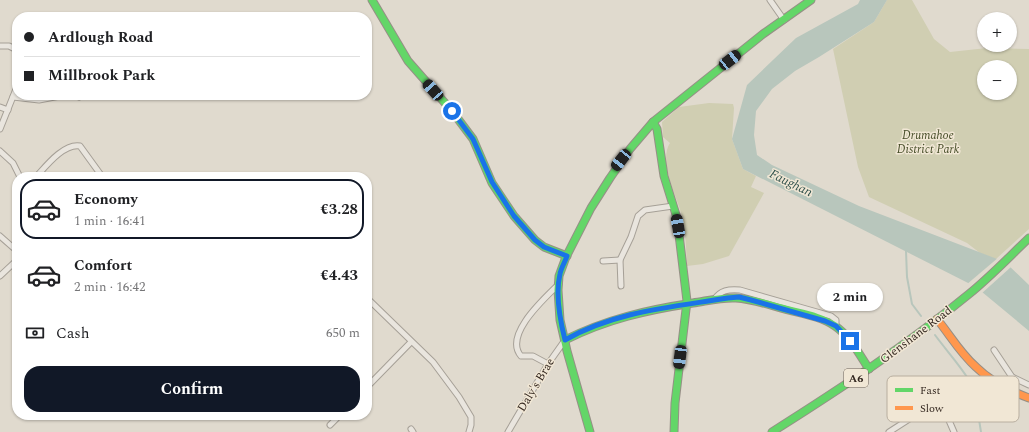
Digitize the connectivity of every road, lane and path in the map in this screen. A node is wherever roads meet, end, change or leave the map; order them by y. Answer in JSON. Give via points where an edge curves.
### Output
{"nodes":[{"id":1,"x":372,"y":0,"type":"edge"},
{"id":2,"x":770,"y":0,"type":"edge"},
{"id":3,"x":811,"y":0,"type":"edge"},
{"id":4,"x":784,"y":20,"type":"junction"},
{"id":5,"x":0,"y":46,"type":"edge"},
{"id":6,"x":12,"y":48,"type":"edge"},
{"id":7,"x":12,"y":100,"type":"edge"},
{"id":8,"x":0,"y":107,"type":"edge"},
{"id":9,"x":8,"y":110,"type":"junction"},
{"id":10,"x":653,"y":122,"type":"junction"},
{"id":11,"x":0,"y":129,"type":"edge"},
{"id":12,"x":0,"y":151,"type":"edge"},
{"id":13,"x":18,"y":172,"type":"edge"},
{"id":14,"x":41,"y":172,"type":"edge"},
{"id":15,"x":99,"y":172,"type":"edge"},
{"id":16,"x":673,"y":206,"type":"junction"},
{"id":17,"x":0,"y":236,"type":"edge"},
{"id":18,"x":1029,"y":238,"type":"edge"},
{"id":19,"x":12,"y":247,"type":"edge"},
{"id":20,"x":567,"y":256,"type":"junction"},
{"id":21,"x":620,"y":260,"type":"junction"},
{"id":22,"x":603,"y":261,"type":"dead end"},
{"id":23,"x":12,"y":265,"type":"edge"},
{"id":24,"x":0,"y":276,"type":"edge"},
{"id":25,"x":559,"y":283,"type":"junction"},
{"id":26,"x":621,"y":286,"type":"dead end"},
{"id":27,"x":372,"y":303,"type":"edge"},
{"id":28,"x":687,"y":304,"type":"junction"},
{"id":29,"x":937,"y":319,"type":"junction"},
{"id":30,"x":565,"y":340,"type":"junction"},
{"id":31,"x":411,"y":342,"type":"junction"},
{"id":32,"x":994,"y":350,"type":"dead end"},
{"id":33,"x":548,"y":364,"type":"junction"},
{"id":34,"x":869,"y":369,"type":"junction"},
{"id":35,"x":986,"y":376,"type":"edge"},
{"id":36,"x":1011,"y":376,"type":"edge"},
{"id":37,"x":1019,"y":380,"type":"edge"},
{"id":38,"x":372,"y":382,"type":"edge"},
{"id":39,"x":1029,"y":385,"type":"edge"},
{"id":40,"x":1019,"y":394,"type":"edge"},
{"id":41,"x":1029,"y":398,"type":"edge"},
{"id":42,"x":335,"y":420,"type":"edge"},
{"id":43,"x":905,"y":422,"type":"edge"},
{"id":44,"x":950,"y":422,"type":"edge"},
{"id":45,"x":330,"y":425,"type":"dead end"},
{"id":46,"x":469,"y":432,"type":"edge"},
{"id":47,"x":508,"y":432,"type":"edge"},
{"id":48,"x":590,"y":432,"type":"edge"},
{"id":49,"x":674,"y":432,"type":"edge"},
{"id":50,"x":772,"y":432,"type":"edge"},
{"id":51,"x":890,"y":432,"type":"edge"},
{"id":52,"x":954,"y":432,"type":"edge"}],
"edges":[{"from":1,"to":20,"type":"main road","via":[[408,61],[473,139],[492,182],[514,216],[544,247]]},
{"from":2,"to":4,"type":"street"},
{"from":3,"to":4,"type":"main road"},
{"from":4,"to":10,"type":"main road"},
{"from":5,"to":6,"type":"street"},
{"from":7,"to":9,"type":"street"},
{"from":8,"to":9,"type":"street"},
{"from":9,"to":11,"type":"street"},
{"from":10,"to":16,"type":"main road"},
{"from":10,"to":20,"type":"main road","via":[[611,173]]},
{"from":12,"to":13,"type":"street","via":[[13,163]]},
{"from":14,"to":15,"type":"street","via":[[66,148],[76,146],[80,146]]},
{"from":16,"to":21,"type":"street","via":[[641,212]]},
{"from":16,"to":28,"type":"main road","via":[[680,235]]},
{"from":17,"to":19,"type":"street"},
{"from":18,"to":29,"type":"main road","name":"Glenshane Road","number":"A6","via":[[962,300]]},
{"from":20,"to":25,"type":"main road"},
{"from":21,"to":22,"type":"street"},
{"from":21,"to":26,"type":"street"},
{"from":23,"to":24,"type":"street"},
{"from":25,"to":30,"type":"main road","via":[[558,297]]},
{"from":25,"to":33,"type":"street","via":[[531,313],[521,326],[518,336],[518,353],[521,356],[533,356]]},
{"from":27,"to":31,"type":"street"},
{"from":28,"to":30,"type":"main road","via":[[632,313]]},
{"from":28,"to":34,"type":"main road","via":[[740,294],[825,321],[836,326],[850,341]]},
{"from":28,"to":49,"type":"main road"},
{"from":29,"to":34,"type":"main road","name":"Glenshane Road","number":"A6"},
{"from":29,"to":35,"type":"main road","via":[[975,367]]},
{"from":30,"to":33,"type":"street","name":"Daly's Brae"},
{"from":30,"to":48,"type":"main road"},
{"from":31,"to":38,"type":"street"},
{"from":31,"to":46,"type":"street","via":[[433,362],[459,397],[471,417],[472,425]]},
{"from":32,"to":36,"type":"street"},
{"from":33,"to":47,"type":"street","name":"Daly's Brae"},
{"from":34,"to":50,"type":"main road","name":"Glenshane Road","number":"A6"},
{"from":37,"to":39,"type":"street"},
{"from":40,"to":41,"type":"main road"},
{"from":42,"to":45,"type":"street"},
{"from":43,"to":51,"type":"street"},
{"from":44,"to":52,"type":"street"}]}
